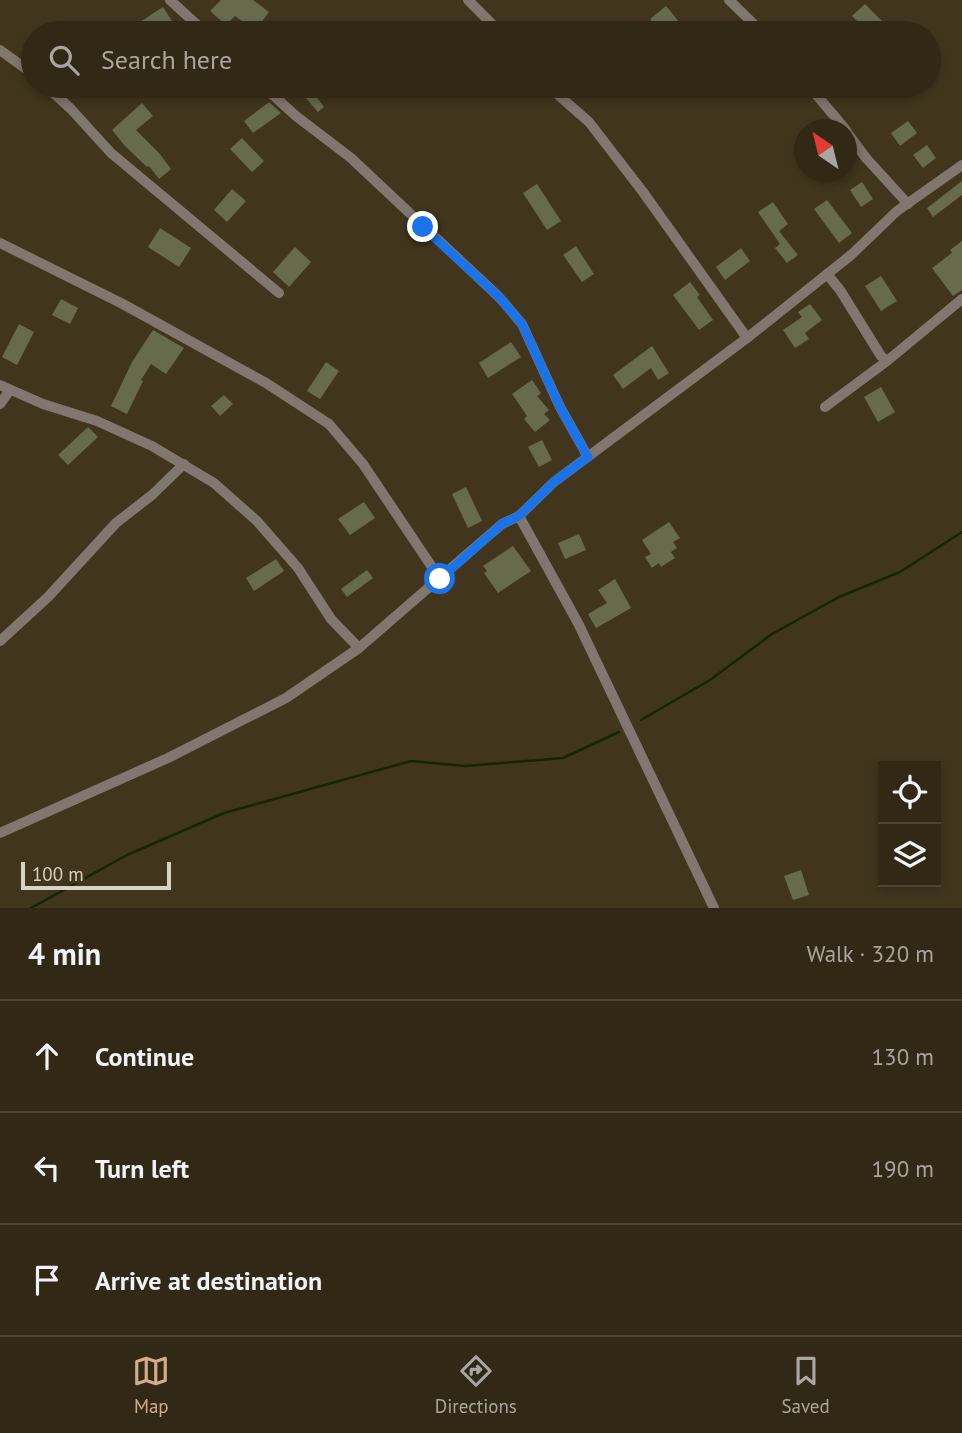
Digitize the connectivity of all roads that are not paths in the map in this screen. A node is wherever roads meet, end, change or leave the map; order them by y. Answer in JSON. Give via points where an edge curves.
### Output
{"nodes":[{"id":1,"x":170,"y":0,"type":"edge"},
{"id":2,"x":468,"y":0,"type":"edge"},
{"id":3,"x":729,"y":0,"type":"edge"},
{"id":4,"x":193,"y":21,"type":"edge"},
{"id":5,"x":488,"y":21,"type":"edge"},
{"id":6,"x":751,"y":21,"type":"edge"},
{"id":7,"x":0,"y":50,"type":"edge"},
{"id":8,"x":21,"y":65,"type":"edge"},
{"id":9,"x":60,"y":98,"type":"edge"},
{"id":10,"x":276,"y":98,"type":"edge"},
{"id":11,"x":562,"y":98,"type":"edge"},
{"id":12,"x":820,"y":98,"type":"edge"},
{"id":13,"x":837,"y":119,"type":"edge"},
{"id":14,"x":857,"y":145,"type":"edge"},
{"id":15,"x":962,"y":165,"type":"edge"},
{"id":16,"x":908,"y":204,"type":"junction"},
{"id":17,"x":0,"y":243,"type":"edge"},
{"id":18,"x":827,"y":274,"type":"junction"},
{"id":19,"x":279,"y":293,"type":"dead end"},
{"id":20,"x":962,"y":299,"type":"edge"},
{"id":21,"x":747,"y":338,"type":"junction"},
{"id":22,"x":887,"y":361,"type":"junction"},
{"id":23,"x":5,"y":387,"type":"edge"},
{"id":24,"x":0,"y":404,"type":"edge"},
{"id":25,"x":825,"y":407,"type":"dead end"},
{"id":26,"x":588,"y":457,"type":"junction"},
{"id":27,"x":184,"y":464,"type":"junction"},
{"id":28,"x":519,"y":516,"type":"junction"},
{"id":29,"x":440,"y":579,"type":"junction"},
{"id":30,"x":0,"y":641,"type":"edge"},
{"id":31,"x":359,"y":648,"type":"junction"},
{"id":32,"x":0,"y":833,"type":"edge"},
{"id":33,"x":714,"y":908,"type":"edge"}],
"edges":[{"from":1,"to":4,"type":"street"},
{"from":2,"to":5,"type":"street"},
{"from":3,"to":6,"type":"street"},
{"from":7,"to":8,"type":"street"},
{"from":9,"to":19,"type":"street","via":[[111,153]]},
{"from":10,"to":26,"type":"street","via":[[351,158],[499,297],[522,324]]},
{"from":11,"to":21,"type":"street","via":[[589,122],[636,182]]},
{"from":12,"to":13,"type":"street"},
{"from":14,"to":16,"type":"street"},
{"from":15,"to":16,"type":"street"},
{"from":16,"to":18,"type":"street"},
{"from":17,"to":29,"type":"street","via":[[121,303],[266,383],[329,424],[363,464]]},
{"from":18,"to":21,"type":"street"},
{"from":18,"to":22,"type":"street"},
{"from":20,"to":22,"type":"street"},
{"from":21,"to":26,"type":"street"},
{"from":22,"to":25,"type":"street"},
{"from":23,"to":24,"type":"street"},
{"from":23,"to":27,"type":"street","via":[[97,421]]},
{"from":26,"to":28,"type":"street"},
{"from":27,"to":30,"type":"street","via":[[116,523]]},
{"from":27,"to":31,"type":"street","via":[[257,521],[298,568],[331,619]]},
{"from":28,"to":29,"type":"street","via":[[502,524]]},
{"from":28,"to":33,"type":"street","via":[[578,623]]},
{"from":29,"to":31,"type":"street"},
{"from":31,"to":32,"type":"street","via":[[286,698],[168,758]]}]}
